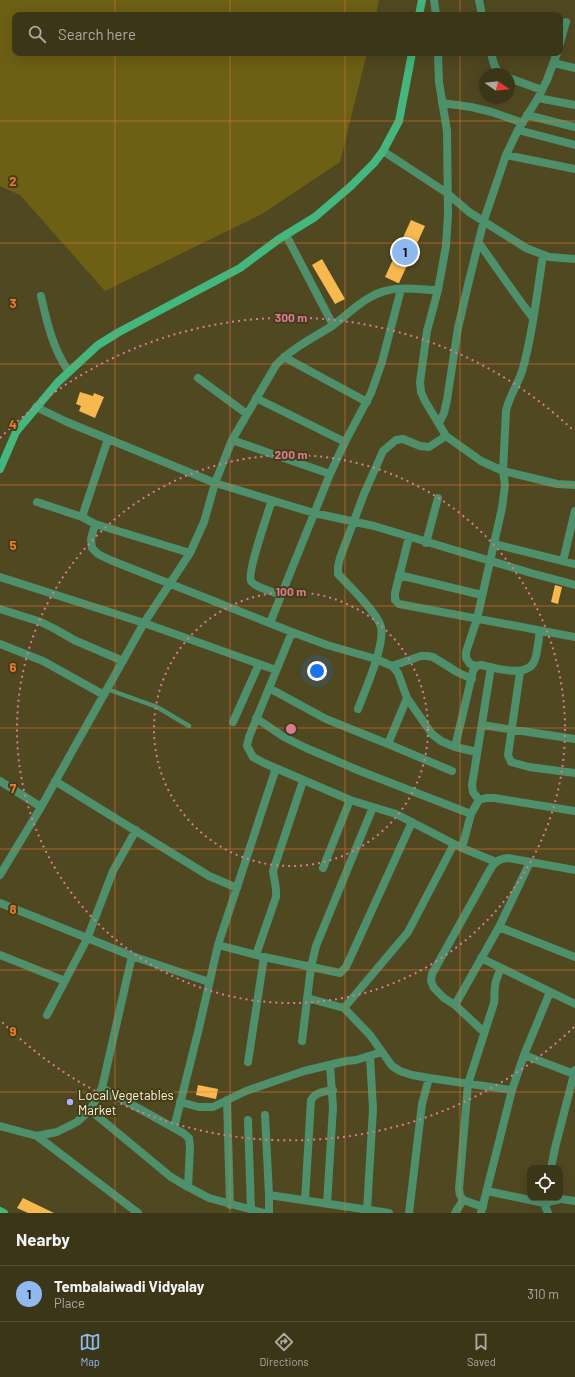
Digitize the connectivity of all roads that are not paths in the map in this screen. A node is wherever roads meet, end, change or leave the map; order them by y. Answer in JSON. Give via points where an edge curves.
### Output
{"nodes":[{"id":1,"x":422,"y":0,"type":"edge"},
{"id":2,"x":434,"y":0,"type":"edge"},
{"id":3,"x":479,"y":0,"type":"edge"},
{"id":4,"x":420,"y":12,"type":"edge"},
{"id":5,"x":436,"y":12,"type":"edge"},
{"id":6,"x":481,"y":12,"type":"edge"},
{"id":7,"x":566,"y":22,"type":"dead end"},
{"id":8,"x":563,"y":32,"type":"edge"},
{"id":9,"x":411,"y":56,"type":"edge"},
{"id":10,"x":438,"y":56,"type":"edge"},
{"id":11,"x":491,"y":56,"type":"edge"},
{"id":12,"x":556,"y":56,"type":"edge"},
{"id":13,"x":554,"y":63,"type":"junction"},
{"id":14,"x":496,"y":68,"type":"edge"},
{"id":15,"x":575,"y":68,"type":"edge"},
{"id":16,"x":515,"y":81,"type":"edge"},
{"id":17,"x":540,"y":94,"type":"junction"},
{"id":18,"x":442,"y":103,"type":"junction"},
{"id":19,"x":575,"y":105,"type":"edge"},
{"id":20,"x":525,"y":119,"type":"junction"},
{"id":21,"x":575,"y":127,"type":"edge"},
{"id":22,"x":518,"y":130,"type":"junction"},
{"id":23,"x":575,"y":145,"type":"edge"},
{"id":24,"x":384,"y":151,"type":"junction"},
{"id":25,"x":506,"y":155,"type":"junction"},
{"id":26,"x":575,"y":169,"type":"edge"},
{"id":27,"x":448,"y":194,"type":"junction"},
{"id":28,"x":484,"y":220,"type":"junction"},
{"id":29,"x":286,"y":235,"type":"junction"},
{"id":30,"x":479,"y":243,"type":"junction"},
{"id":31,"x":543,"y":255,"type":"junction"},
{"id":32,"x":575,"y":259,"type":"edge"},
{"id":33,"x":401,"y":289,"type":"junction"},
{"id":34,"x":438,"y":290,"type":"junction"},
{"id":35,"x":41,"y":296,"type":"dead end"},
{"id":36,"x":532,"y":318,"type":"junction"},
{"id":37,"x":333,"y":325,"type":"junction"},
{"id":38,"x":284,"y":357,"type":"junction"},
{"id":39,"x":69,"y":372,"type":"junction"},
{"id":40,"x":198,"y":378,"type":"dead end"},
{"id":41,"x":256,"y":398,"type":"junction"},
{"id":42,"x":367,"y":402,"type":"junction"},
{"id":43,"x":36,"y":407,"type":"junction"},
{"id":44,"x":247,"y":414,"type":"junction"},
{"id":45,"x":439,"y":423,"type":"junction"},
{"id":46,"x":446,"y":436,"type":"junction"},
{"id":47,"x":108,"y":439,"type":"junction"},
{"id":48,"x":232,"y":440,"type":"junction"},
{"id":49,"x":344,"y":442,"type":"junction"},
{"id":50,"x":0,"y":469,"type":"edge"},
{"id":51,"x":503,"y":471,"type":"junction"},
{"id":52,"x":330,"y":474,"type":"junction"},
{"id":53,"x":215,"y":483,"type":"junction"},
{"id":54,"x":575,"y":485,"type":"edge"},
{"id":55,"x":438,"y":498,"type":"dead end"},
{"id":56,"x":272,"y":500,"type":"junction"},
{"id":57,"x":37,"y":502,"type":"dead end"},
{"id":58,"x":575,"y":511,"type":"edge"},
{"id":59,"x":314,"y":513,"type":"junction"},
{"id":60,"x":82,"y":517,"type":"junction"},
{"id":61,"x":354,"y":522,"type":"junction"},
{"id":62,"x":95,"y":524,"type":"junction"},
{"id":63,"x":409,"y":537,"type":"junction"},
{"id":64,"x":426,"y":543,"type":"junction"},
{"id":65,"x":494,"y":544,"type":"junction"},
{"id":66,"x":190,"y":553,"type":"junction"},
{"id":67,"x":489,"y":561,"type":"junction"},
{"id":68,"x":563,"y":561,"type":"junction"},
{"id":69,"x":575,"y":564,"type":"edge"},
{"id":70,"x":399,"y":576,"type":"junction"},
{"id":71,"x":0,"y":577,"type":"edge"},
{"id":72,"x":171,"y":583,"type":"junction"},
{"id":73,"x":575,"y":585,"type":"edge"},
{"id":74,"x":281,"y":595,"type":"junction"},
{"id":75,"x":482,"y":595,"type":"junction"},
{"id":76,"x":0,"y":609,"type":"edge"},
{"id":77,"x":477,"y":619,"type":"junction"},
{"id":78,"x":144,"y":623,"type":"junction"},
{"id":79,"x":270,"y":623,"type":"junction"},
{"id":80,"x":540,"y":631,"type":"junction"},
{"id":81,"x":292,"y":632,"type":"junction"},
{"id":82,"x":575,"y":637,"type":"edge"},
{"id":83,"x":0,"y":644,"type":"edge"},
{"id":84,"x":376,"y":659,"type":"junction"},
{"id":85,"x":123,"y":661,"type":"junction"},
{"id":86,"x":259,"y":664,"type":"junction"},
{"id":87,"x":392,"y":666,"type":"junction"},
{"id":88,"x":476,"y":666,"type":"junction"},
{"id":89,"x":491,"y":667,"type":"junction"},
{"id":90,"x":276,"y":670,"type":"junction"},
{"id":91,"x":520,"y":672,"type":"junction"},
{"id":92,"x":472,"y":679,"type":"junction"},
{"id":93,"x":269,"y":688,"type":"junction"},
{"id":94,"x":106,"y":692,"type":"junction"},
{"id":95,"x":407,"y":698,"type":"junction"},
{"id":96,"x":358,"y":709,"type":"dead end"},
{"id":97,"x":256,"y":718,"type":"junction"},
{"id":98,"x":233,"y":722,"type":"dead end"},
{"id":99,"x":482,"y":725,"type":"junction"},
{"id":100,"x":189,"y":726,"type":"dead end"},
{"id":101,"x":511,"y":730,"type":"junction"},
{"id":102,"x":575,"y":740,"type":"edge"},
{"id":103,"x":388,"y":744,"type":"junction"},
{"id":104,"x":455,"y":747,"type":"junction"},
{"id":105,"x":477,"y":752,"type":"junction"},
{"id":106,"x":276,"y":768,"type":"junction"},
{"id":107,"x":452,"y":772,"type":"dead end"},
{"id":108,"x":575,"y":773,"type":"edge"},
{"id":109,"x":0,"y":781,"type":"edge"},
{"id":110,"x":55,"y":781,"type":"junction"},
{"id":111,"x":303,"y":781,"type":"junction"},
{"id":112,"x":350,"y":800,"type":"junction"},
{"id":113,"x":479,"y":800,"type":"junction"},
{"id":114,"x":41,"y":807,"type":"junction"},
{"id":115,"x":373,"y":807,"type":"junction"},
{"id":116,"x":575,"y":811,"type":"edge"},
{"id":117,"x":471,"y":814,"type":"junction"},
{"id":118,"x":412,"y":822,"type":"junction"},
{"id":119,"x":136,"y":830,"type":"junction"},
{"id":120,"x":454,"y":844,"type":"junction"},
{"id":121,"x":462,"y":848,"type":"junction"},
{"id":122,"x":496,"y":862,"type":"junction"},
{"id":123,"x":530,"y":862,"type":"junction"},
{"id":124,"x":323,"y":868,"type":"dead end"},
{"id":125,"x":575,"y":870,"type":"edge"},
{"id":126,"x":0,"y":875,"type":"edge"},
{"id":127,"x":237,"y":888,"type":"junction"},
{"id":128,"x":0,"y":903,"type":"edge"},
{"id":129,"x":499,"y":927,"type":"junction"},
{"id":130,"x":87,"y":939,"type":"junction"},
{"id":131,"x":218,"y":945,"type":"junction"},
{"id":132,"x":0,"y":955,"type":"edge"},
{"id":133,"x":132,"y":956,"type":"junction"},
{"id":134,"x":260,"y":956,"type":"junction"},
{"id":135,"x":575,"y":957,"type":"edge"},
{"id":136,"x":481,"y":958,"type":"junction"},
{"id":137,"x":311,"y":967,"type":"junction"},
{"id":138,"x":501,"y":968,"type":"junction"},
{"id":139,"x":64,"y":981,"type":"junction"},
{"id":140,"x":209,"y":982,"type":"junction"},
{"id":141,"x":550,"y":992,"type":"junction"},
{"id":142,"x":307,"y":998,"type":"junction"},
{"id":143,"x":575,"y":1004,"type":"edge"},
{"id":144,"x":455,"y":1005,"type":"junction"},
{"id":145,"x":344,"y":1008,"type":"junction"},
{"id":146,"x":47,"y":1014,"type":"dead end"},
{"id":147,"x":484,"y":1032,"type":"junction"},
{"id":148,"x":302,"y":1041,"type":"dead end"},
{"id":149,"x":382,"y":1052,"type":"junction"},
{"id":150,"x":524,"y":1055,"type":"junction"},
{"id":151,"x":370,"y":1056,"type":"junction"},
{"id":152,"x":248,"y":1062,"type":"dead end"},
{"id":153,"x":330,"y":1065,"type":"junction"},
{"id":154,"x":574,"y":1072,"type":"edge"},
{"id":155,"x":429,"y":1078,"type":"junction"},
{"id":156,"x":468,"y":1084,"type":"junction"},
{"id":157,"x":102,"y":1088,"type":"junction"},
{"id":158,"x":333,"y":1090,"type":"junction"},
{"id":159,"x":512,"y":1090,"type":"junction"},
{"id":160,"x":227,"y":1100,"type":"junction"},
{"id":161,"x":180,"y":1102,"type":"junction"},
{"id":162,"x":90,"y":1110,"type":"junction"},
{"id":163,"x":265,"y":1115,"type":"dead end"},
{"id":164,"x":248,"y":1120,"type":"dead end"},
{"id":165,"x":0,"y":1126,"type":"edge"},
{"id":166,"x":174,"y":1128,"type":"junction"},
{"id":167,"x":37,"y":1136,"type":"junction"},
{"id":168,"x":551,"y":1165,"type":"edge"},
{"id":169,"x":188,"y":1187,"type":"junction"},
{"id":170,"x":487,"y":1191,"type":"junction"},
{"id":171,"x":269,"y":1195,"type":"junction"},
{"id":172,"x":527,"y":1198,"type":"edge"},
{"id":173,"x":563,"y":1199,"type":"edge"},
{"id":174,"x":305,"y":1200,"type":"junction"},
{"id":175,"x":463,"y":1200,"type":"junction"},
{"id":176,"x":544,"y":1201,"type":"edge"},
{"id":177,"x":575,"y":1201,"type":"edge"},
{"id":178,"x":327,"y":1204,"type":"junction"},
{"id":179,"x":230,"y":1205,"type":"junction"},
{"id":180,"x":251,"y":1209,"type":"junction"},
{"id":181,"x":367,"y":1210,"type":"junction"},
{"id":182,"x":482,"y":1210,"type":"edge"},
{"id":183,"x":0,"y":1211,"type":"edge"},
{"id":184,"x":4,"y":1213,"type":"edge"},
{"id":185,"x":138,"y":1213,"type":"edge"},
{"id":186,"x":264,"y":1213,"type":"edge"},
{"id":187,"x":269,"y":1213,"type":"edge"},
{"id":188,"x":389,"y":1213,"type":"edge"},
{"id":189,"x":409,"y":1213,"type":"edge"},
{"id":190,"x":455,"y":1213,"type":"edge"},
{"id":191,"x":548,"y":1213,"type":"edge"}],
"edges":[{"from":1,"to":4,"type":"main road"},
{"from":2,"to":5,"type":"street"},
{"from":3,"to":6,"type":"street"},
{"from":7,"to":8,"type":"street"},
{"from":9,"to":24,"type":"main road","via":[[399,121]]},
{"from":10,"to":18,"type":"street"},
{"from":11,"to":14,"type":"street"},
{"from":12,"to":13,"type":"street"},
{"from":13,"to":15,"type":"street"},
{"from":13,"to":17,"type":"street"},
{"from":16,"to":17,"type":"street"},
{"from":17,"to":19,"type":"street"},
{"from":17,"to":20,"type":"street"},
{"from":18,"to":20,"type":"street"},
{"from":18,"to":27,"type":"street","via":[[447,131]]},
{"from":20,"to":21,"type":"street"},
{"from":20,"to":22,"type":"street"},
{"from":22,"to":23,"type":"street"},
{"from":22,"to":25,"type":"street"},
{"from":24,"to":27,"type":"street"},
{"from":24,"to":29,"type":"main road","via":[[351,186],[315,216]]},
{"from":25,"to":26,"type":"street"},
{"from":25,"to":28,"type":"street"},
{"from":27,"to":28,"type":"street","via":[[469,212]]},
{"from":27,"to":34,"type":"street","via":[[446,246]]},
{"from":28,"to":30,"type":"street"},
{"from":28,"to":31,"type":"street","via":[[512,240]]},
{"from":29,"to":37,"type":"street"},
{"from":29,"to":39,"type":"main road","via":[[240,268],[98,345]]},
{"from":30,"to":36,"type":"street"},
{"from":30,"to":45,"type":"street","via":[[458,328],[444,414]]},
{"from":31,"to":32,"type":"street"},
{"from":31,"to":36,"type":"street"},
{"from":33,"to":34,"type":"street"},
{"from":33,"to":37,"type":"street","via":[[378,293]]},
{"from":33,"to":42,"type":"street","via":[[382,362]]},
{"from":34,"to":45,"type":"street","via":[[427,331],[420,382],[425,401]]},
{"from":35,"to":39,"type":"street","via":[[52,341]]},
{"from":36,"to":51,"type":"street","via":[[523,369],[508,403]]},
{"from":37,"to":38,"type":"street"},
{"from":38,"to":41,"type":"street","via":[[276,365]]},
{"from":38,"to":42,"type":"street"},
{"from":39,"to":43,"type":"main road"},
{"from":40,"to":44,"type":"street"},
{"from":41,"to":44,"type":"street"},
{"from":41,"to":49,"type":"street"},
{"from":42,"to":49,"type":"street"},
{"from":43,"to":47,"type":"street"},
{"from":43,"to":50,"type":"main road","via":[[16,432]]},
{"from":44,"to":48,"type":"street"},
{"from":45,"to":46,"type":"street"},
{"from":46,"to":51,"type":"street","via":[[481,461]]},
{"from":46,"to":61,"type":"street","via":[[429,447],[403,439],[387,446],[372,473]]},
{"from":47,"to":53,"type":"street"},
{"from":47,"to":60,"type":"street"},
{"from":48,"to":52,"type":"street"},
{"from":48,"to":53,"type":"street"},
{"from":49,"to":52,"type":"street"},
{"from":51,"to":54,"type":"street","via":[[558,484]]},
{"from":51,"to":65,"type":"street","via":[[505,485]]},
{"from":52,"to":59,"type":"street"},
{"from":53,"to":56,"type":"street"},
{"from":53,"to":66,"type":"street","via":[[204,522]]},
{"from":55,"to":64,"type":"street"},
{"from":56,"to":59,"type":"street"},
{"from":56,"to":74,"type":"street","via":[[250,580],[254,585]]},
{"from":57,"to":60,"type":"street"},
{"from":58,"to":68,"type":"street"},
{"from":59,"to":61,"type":"street"},
{"from":59,"to":74,"type":"street"},
{"from":60,"to":62,"type":"street"},
{"from":61,"to":63,"type":"street"},
{"from":61,"to":84,"type":"street","via":[[340,558],[338,574],[372,611],[381,626]]},
{"from":62,"to":66,"type":"street"},
{"from":62,"to":72,"type":"street","via":[[91,539],[92,548],[98,554]]},
{"from":63,"to":64,"type":"street"},
{"from":63,"to":70,"type":"street"},
{"from":64,"to":67,"type":"street"},
{"from":65,"to":67,"type":"street"},
{"from":65,"to":68,"type":"street"},
{"from":66,"to":72,"type":"street"},
{"from":67,"to":73,"type":"street"},
{"from":67,"to":75,"type":"street"},
{"from":68,"to":69,"type":"street"},
{"from":70,"to":75,"type":"street"},
{"from":70,"to":77,"type":"street","via":[[395,594],[395,600],[399,604]]},
{"from":71,"to":78,"type":"street"},
{"from":72,"to":78,"type":"street"},
{"from":72,"to":79,"type":"street"},
{"from":74,"to":79,"type":"street"},
{"from":75,"to":77,"type":"street"},
{"from":76,"to":85,"type":"street","via":[[41,622],[74,640]]},
{"from":77,"to":80,"type":"street"},
{"from":77,"to":88,"type":"street","via":[[466,652],[470,664]]},
{"from":78,"to":85,"type":"street"},
{"from":78,"to":86,"type":"street"},
{"from":79,"to":81,"type":"street"},
{"from":80,"to":82,"type":"street"},
{"from":80,"to":91,"type":"street","via":[[533,663]]},
{"from":81,"to":84,"type":"street"},
{"from":81,"to":90,"type":"street"},
{"from":83,"to":94,"type":"street","via":[[43,661]]},
{"from":84,"to":87,"type":"street"},
{"from":84,"to":96,"type":"street"},
{"from":85,"to":94,"type":"street"},
{"from":86,"to":90,"type":"street"},
{"from":86,"to":98,"type":"street"},
{"from":87,"to":92,"type":"street","via":[[427,656]]},
{"from":87,"to":95,"type":"street","via":[[398,674]]},
{"from":88,"to":89,"type":"street"},
{"from":88,"to":92,"type":"street"},
{"from":89,"to":91,"type":"street"},
{"from":89,"to":99,"type":"street"},
{"from":90,"to":93,"type":"street"},
{"from":91,"to":101,"type":"street"},
{"from":92,"to":104,"type":"street"},
{"from":93,"to":97,"type":"street"},
{"from":93,"to":103,"type":"street","via":[[326,719]]},
{"from":94,"to":100,"type":"lane","via":[[157,707]]},
{"from":94,"to":110,"type":"street"},
{"from":95,"to":103,"type":"street"},
{"from":95,"to":104,"type":"street","via":[[432,734]]},
{"from":97,"to":106,"type":"street","via":[[247,746],[253,757]]},
{"from":97,"to":117,"type":"street","via":[[306,748]]},
{"from":99,"to":101,"type":"street"},
{"from":99,"to":105,"type":"street"},
{"from":101,"to":102,"type":"street"},
{"from":101,"to":108,"type":"street","via":[[508,755],[511,762]]},
{"from":103,"to":107,"type":"street"},
{"from":104,"to":105,"type":"street"},
{"from":105,"to":113,"type":"street","via":[[472,785],[473,792]]},
{"from":106,"to":111,"type":"street"},
{"from":106,"to":127,"type":"street"},
{"from":109,"to":114,"type":"street"},
{"from":110,"to":114,"type":"street"},
{"from":110,"to":119,"type":"street"},
{"from":111,"to":112,"type":"street"},
{"from":111,"to":134,"type":"street","via":[[273,871],[276,897]]},
{"from":112,"to":115,"type":"street"},
{"from":112,"to":124,"type":"street"},
{"from":113,"to":116,"type":"street","via":[[494,798]]},
{"from":113,"to":117,"type":"street"},
{"from":114,"to":126,"type":"street"},
{"from":115,"to":118,"type":"street"},
{"from":115,"to":137,"type":"street","via":[[320,934]]},
{"from":117,"to":121,"type":"street"},
{"from":118,"to":120,"type":"street"},
{"from":118,"to":137,"type":"street","via":[[346,967],[340,973]]},
{"from":119,"to":127,"type":"street","via":[[210,876]]},
{"from":119,"to":130,"type":"street","via":[[113,871]]},
{"from":120,"to":121,"type":"street"},
{"from":120,"to":145,"type":"street","via":[[408,932]]},
{"from":121,"to":122,"type":"street"},
{"from":122,"to":123,"type":"street","via":[[501,858],[508,858]]},
{"from":122,"to":144,"type":"street","via":[[432,974],[434,988]]},
{"from":123,"to":125,"type":"street"},
{"from":123,"to":129,"type":"street"},
{"from":127,"to":131,"type":"street"},
{"from":128,"to":130,"type":"street"},
{"from":129,"to":135,"type":"street"},
{"from":129,"to":136,"type":"street"},
{"from":130,"to":133,"type":"street"},
{"from":130,"to":139,"type":"street"},
{"from":131,"to":134,"type":"street"},
{"from":131,"to":140,"type":"street"},
{"from":132,"to":139,"type":"street"},
{"from":133,"to":140,"type":"street"},
{"from":133,"to":157,"type":"street"},
{"from":134,"to":137,"type":"street"},
{"from":134,"to":152,"type":"street"},
{"from":136,"to":138,"type":"street"},
{"from":136,"to":144,"type":"street"},
{"from":137,"to":142,"type":"street"},
{"from":138,"to":141,"type":"street"},
{"from":138,"to":147,"type":"street","via":[[496,980],[494,1003]]},
{"from":139,"to":146,"type":"street"},
{"from":140,"to":161,"type":"street"},
{"from":141,"to":143,"type":"street"},
{"from":141,"to":150,"type":"street"},
{"from":142,"to":145,"type":"street"},
{"from":142,"to":148,"type":"street"},
{"from":144,"to":147,"type":"street"},
{"from":145,"to":149,"type":"street"},
{"from":147,"to":156,"type":"street"},
{"from":149,"to":151,"type":"street"},
{"from":149,"to":155,"type":"street","via":[[392,1066],[400,1071]]},
{"from":150,"to":154,"type":"street"},
{"from":150,"to":159,"type":"street"},
{"from":151,"to":153,"type":"street"},
{"from":151,"to":181,"type":"street","via":[[373,1109]]},
{"from":153,"to":158,"type":"street"},
{"from":153,"to":160,"type":"street","via":[[304,1071]]},
{"from":154,"to":168,"type":"street"},
{"from":155,"to":156,"type":"street"},
{"from":155,"to":189,"type":"street","via":[[421,1110]]},
{"from":156,"to":159,"type":"street"},
{"from":156,"to":175,"type":"street","via":[[459,1189]]},
{"from":157,"to":162,"type":"street"},
{"from":157,"to":166,"type":"street"},
{"from":158,"to":174,"type":"street","via":[[319,1092],[311,1100]]},
{"from":158,"to":178,"type":"street"},
{"from":159,"to":170,"type":"street"},
{"from":160,"to":161,"type":"street","via":[[213,1107],[199,1107]]},
{"from":160,"to":179,"type":"street"},
{"from":161,"to":166,"type":"street"},
{"from":162,"to":167,"type":"street","via":[[70,1126]]},
{"from":162,"to":169,"type":"street","via":[[171,1177]]},
{"from":163,"to":171,"type":"street"},
{"from":164,"to":180,"type":"street"},
{"from":165,"to":167,"type":"street"},
{"from":166,"to":169,"type":"street","via":[[189,1138]]},
{"from":167,"to":185,"type":"street"},
{"from":169,"to":179,"type":"street"},
{"from":170,"to":172,"type":"street"},
{"from":170,"to":182,"type":"street"},
{"from":171,"to":174,"type":"street"},
{"from":171,"to":187,"type":"street"},
{"from":173,"to":177,"type":"street"},
{"from":174,"to":178,"type":"street"},
{"from":175,"to":182,"type":"street"},
{"from":175,"to":190,"type":"street"},
{"from":176,"to":191,"type":"street"},
{"from":178,"to":181,"type":"street"},
{"from":179,"to":180,"type":"street"},
{"from":180,"to":186,"type":"street"},
{"from":181,"to":188,"type":"street"},
{"from":183,"to":184,"type":"main road"}]}
